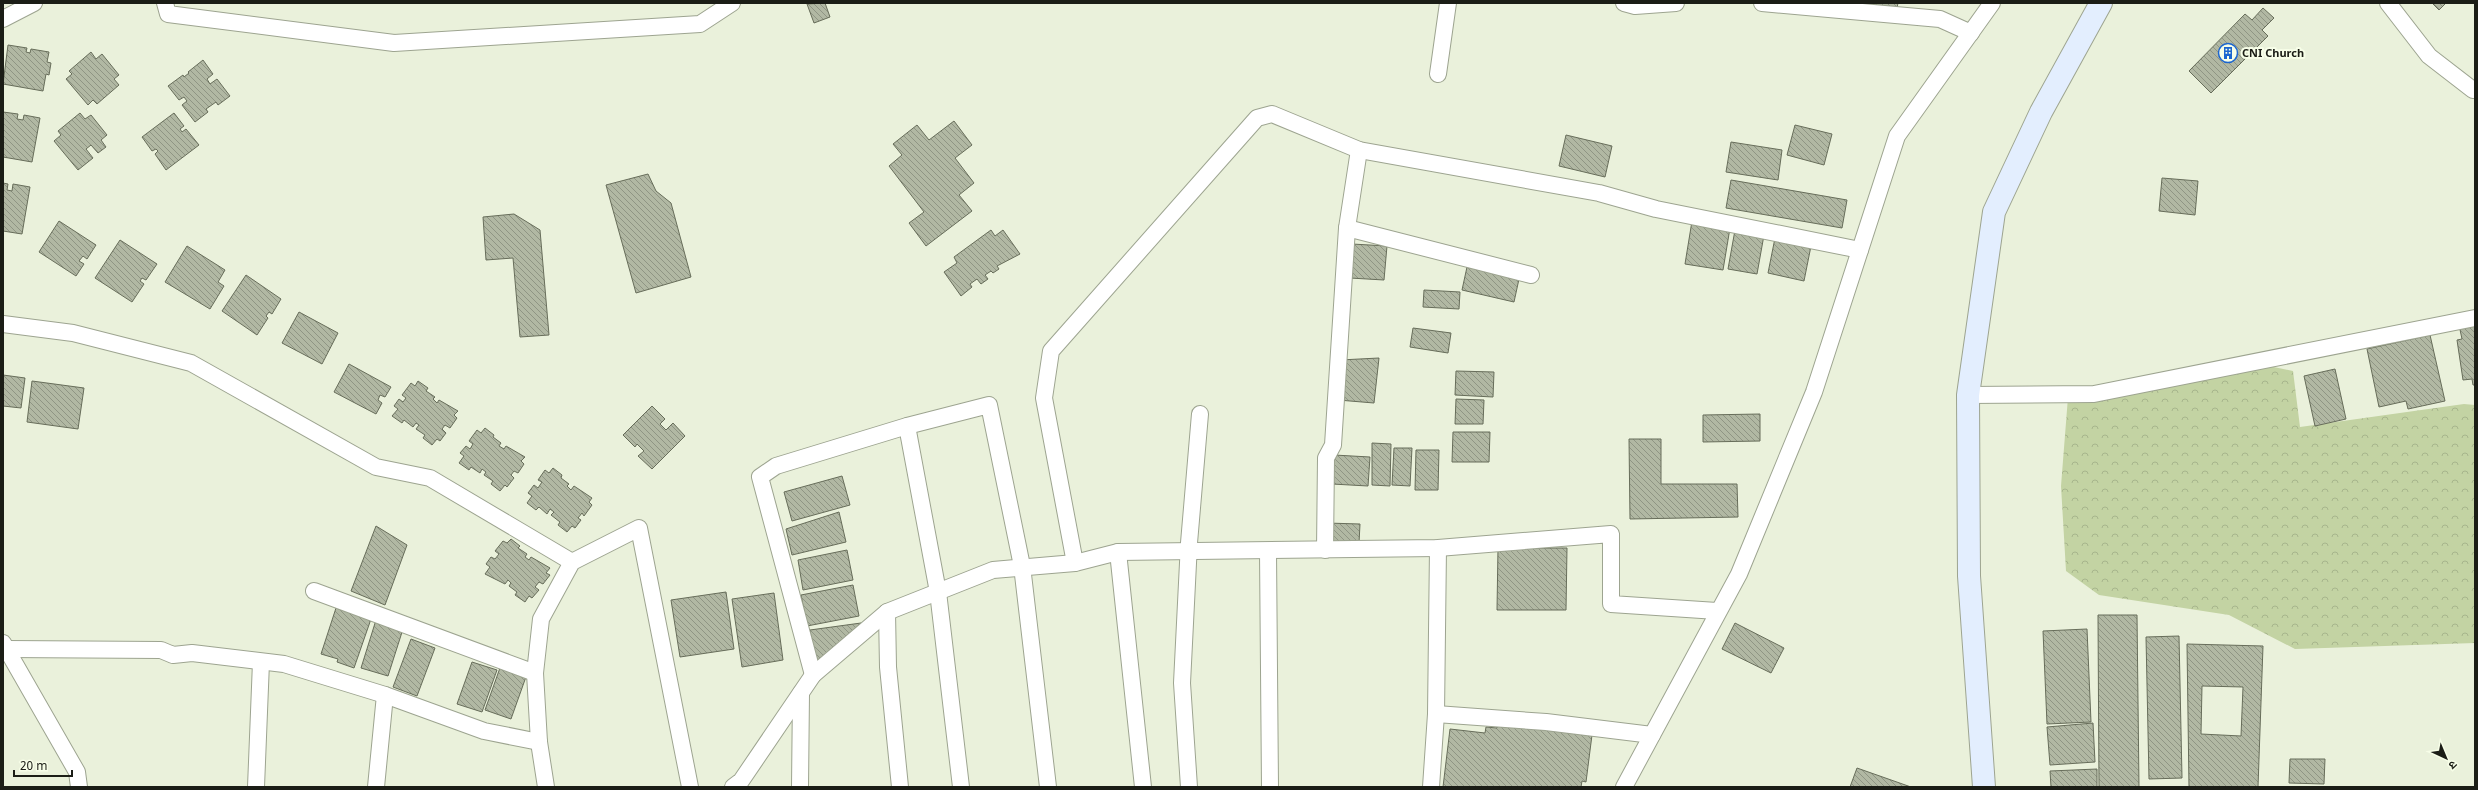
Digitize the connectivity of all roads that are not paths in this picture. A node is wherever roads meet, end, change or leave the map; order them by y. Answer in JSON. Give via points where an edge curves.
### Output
{"nodes":[{"id":1,"x":34,"y":3,"type":"edge"},
{"id":2,"x":165,"y":3,"type":"edge"},
{"id":3,"x":732,"y":3,"type":"edge"},
{"id":4,"x":1448,"y":3,"type":"edge"},
{"id":5,"x":1624,"y":3,"type":"edge"},
{"id":6,"x":1676,"y":3,"type":"edge"},
{"id":7,"x":1762,"y":3,"type":"edge"},
{"id":8,"x":1992,"y":3,"type":"edge"},
{"id":9,"x":2101,"y":3,"type":"edge"},
{"id":10,"x":2388,"y":3,"type":"edge"},
{"id":11,"x":1867,"y":8,"type":"edge"},
{"id":12,"x":3,"y":19,"type":"edge"},
{"id":13,"x":1971,"y":33,"type":"junction"},
{"id":14,"x":1438,"y":74,"type":"dead end"},
{"id":15,"x":2475,"y":89,"type":"edge"},
{"id":16,"x":1359,"y":150,"type":"junction"},
{"id":17,"x":1347,"y":228,"type":"junction"},
{"id":18,"x":1860,"y":250,"type":"junction"},
{"id":19,"x":1531,"y":275,"type":"dead end"},
{"id":20,"x":2475,"y":318,"type":"edge"},
{"id":21,"x":3,"y":324,"type":"edge"},
{"id":22,"x":1968,"y":395,"type":"junction"},
{"id":23,"x":1200,"y":414,"type":"dead end"},
{"id":24,"x":907,"y":426,"type":"junction"},
{"id":25,"x":1438,"y":548,"type":"junction"},
{"id":26,"x":1325,"y":550,"type":"junction"},
{"id":27,"x":1118,"y":552,"type":"junction"},
{"id":28,"x":1189,"y":552,"type":"junction"},
{"id":29,"x":1268,"y":552,"type":"junction"},
{"id":30,"x":572,"y":562,"type":"junction"},
{"id":31,"x":1075,"y":563,"type":"junction"},
{"id":32,"x":1022,"y":566,"type":"junction"},
{"id":33,"x":314,"y":591,"type":"dead end"},
{"id":34,"x":938,"y":592,"type":"junction"},
{"id":35,"x":1717,"y":611,"type":"junction"},
{"id":36,"x":887,"y":612,"type":"junction"},
{"id":37,"x":5,"y":646,"type":"edge"},
{"id":38,"x":262,"y":662,"type":"junction"},
{"id":39,"x":535,"y":673,"type":"junction"},
{"id":40,"x":813,"y":675,"type":"junction"},
{"id":41,"x":801,"y":693,"type":"junction"},
{"id":42,"x":385,"y":695,"type":"junction"},
{"id":43,"x":1436,"y":714,"type":"junction"},
{"id":44,"x":1652,"y":735,"type":"junction"},
{"id":45,"x":539,"y":742,"type":"junction"},
{"id":46,"x":79,"y":787,"type":"edge"},
{"id":47,"x":256,"y":787,"type":"edge"},
{"id":48,"x":376,"y":787,"type":"edge"},
{"id":49,"x":546,"y":787,"type":"edge"},
{"id":50,"x":690,"y":787,"type":"edge"},
{"id":51,"x":733,"y":787,"type":"edge"},
{"id":52,"x":800,"y":787,"type":"edge"},
{"id":53,"x":900,"y":787,"type":"edge"},
{"id":54,"x":961,"y":787,"type":"edge"},
{"id":55,"x":1048,"y":787,"type":"edge"},
{"id":56,"x":1143,"y":787,"type":"edge"},
{"id":57,"x":1189,"y":787,"type":"edge"},
{"id":58,"x":1270,"y":787,"type":"edge"},
{"id":59,"x":1431,"y":787,"type":"edge"},
{"id":60,"x":1624,"y":787,"type":"edge"},
{"id":61,"x":1984,"y":787,"type":"edge"}],
"edges":[{"from":1,"to":12,"type":"street"},
{"from":2,"to":3,"type":"street","via":[[168,14],[394,43],[700,24]]},
{"from":4,"to":14,"type":"street"},
{"from":5,"to":6,"type":"street","via":[[1635,6]]},
{"from":7,"to":11,"type":"street"},
{"from":8,"to":13,"type":"street"},
{"from":9,"to":22,"type":"main road","via":[[2041,112],[1994,212]]},
{"from":10,"to":15,"type":"street","via":[[2429,56]]},
{"from":11,"to":13,"type":"street","via":[[1940,19]]},
{"from":13,"to":18,"type":"street","via":[[1897,136]]},
{"from":16,"to":17,"type":"street"},
{"from":16,"to":18,"type":"street","via":[[1599,193],[1656,209]]},
{"from":16,"to":31,"type":"street","via":[[1272,114],[1257,118],[1052,351],[1044,398]]},
{"from":17,"to":19,"type":"street"},
{"from":17,"to":26,"type":"street","via":[[1333,446],[1326,458]]},
{"from":18,"to":35,"type":"street","via":[[1814,392],[1739,574]]},
{"from":20,"to":22,"type":"street","via":[[2094,394]]},
{"from":21,"to":30,"type":"street","via":[[73,333],[191,362],[376,467],[430,478]]},
{"from":22,"to":61,"type":"main road","via":[[1969,576]]},
{"from":23,"to":28,"type":"street"},
{"from":24,"to":32,"type":"street","via":[[989,405]]},
{"from":24,"to":34,"type":"street"},
{"from":24,"to":40,"type":"street","via":[[776,466],[760,477]]},
{"from":25,"to":26,"type":"street"},
{"from":25,"to":35,"type":"street","via":[[1611,534],[1611,604]]},
{"from":25,"to":43,"type":"street"},
{"from":26,"to":29,"type":"street"},
{"from":27,"to":28,"type":"street"},
{"from":27,"to":31,"type":"street"},
{"from":27,"to":56,"type":"street"},
{"from":28,"to":29,"type":"street"},
{"from":28,"to":57,"type":"street","via":[[1182,683]]},
{"from":29,"to":58,"type":"street"},
{"from":30,"to":39,"type":"street","via":[[542,619]]},
{"from":30,"to":50,"type":"street","via":[[639,528]]},
{"from":31,"to":32,"type":"street"},
{"from":32,"to":34,"type":"street","via":[[993,570]]},
{"from":32,"to":55,"type":"street"},
{"from":33,"to":39,"type":"street"},
{"from":34,"to":36,"type":"street"},
{"from":34,"to":54,"type":"street"},
{"from":35,"to":44,"type":"street"},
{"from":36,"to":40,"type":"street"},
{"from":36,"to":53,"type":"street","via":[[888,667]]},
{"from":37,"to":38,"type":"street","via":[[161,650],[173,655],[192,653]]},
{"from":37,"to":46,"type":"street","via":[[77,772]]},
{"from":38,"to":42,"type":"street","via":[[284,664]]},
{"from":38,"to":47,"type":"street"},
{"from":39,"to":45,"type":"street"},
{"from":40,"to":41,"type":"street"},
{"from":41,"to":51,"type":"street","via":[[741,780]]},
{"from":41,"to":52,"type":"street"},
{"from":42,"to":45,"type":"street","via":[[484,731]]},
{"from":42,"to":48,"type":"street"},
{"from":43,"to":44,"type":"street","via":[[1546,722]]},
{"from":43,"to":59,"type":"street"},
{"from":44,"to":60,"type":"street"},
{"from":45,"to":49,"type":"street"}]}
